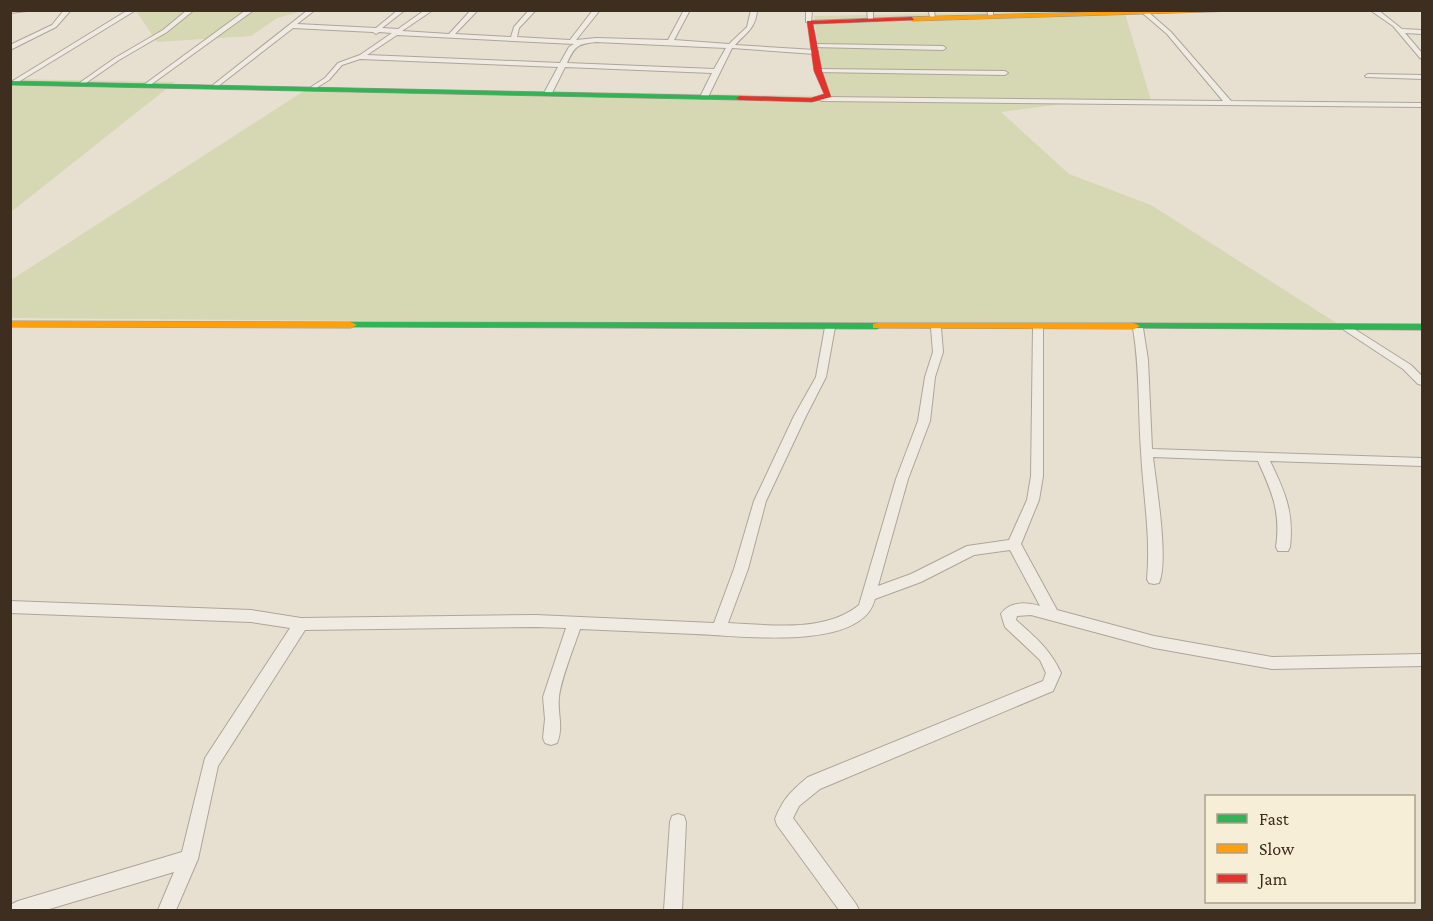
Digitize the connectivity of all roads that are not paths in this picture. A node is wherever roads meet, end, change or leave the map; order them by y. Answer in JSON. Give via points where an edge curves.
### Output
{"nodes":[{"id":1,"x":32,"y":10,"type":"edge"},
{"id":2,"x":68,"y":10,"type":"edge"},
{"id":3,"x":133,"y":10,"type":"edge"},
{"id":4,"x":191,"y":10,"type":"edge"},
{"id":5,"x":251,"y":10,"type":"edge"},
{"id":6,"x":312,"y":10,"type":"edge"},
{"id":7,"x":402,"y":10,"type":"edge"},
{"id":8,"x":430,"y":10,"type":"edge"},
{"id":9,"x":475,"y":10,"type":"edge"},
{"id":10,"x":533,"y":10,"type":"edge"},
{"id":11,"x":597,"y":10,"type":"edge"},
{"id":12,"x":687,"y":10,"type":"edge"},
{"id":13,"x":754,"y":10,"type":"edge"},
{"id":14,"x":1268,"y":10,"type":"edge"},
{"id":15,"x":1373,"y":10,"type":"edge"},
{"id":16,"x":11,"y":11,"type":"edge"},
{"id":17,"x":1144,"y":11,"type":"edge"},
{"id":18,"x":932,"y":14,"type":"edge"},
{"id":19,"x":990,"y":14,"type":"edge"},
{"id":20,"x":871,"y":15,"type":"edge"},
{"id":21,"x":809,"y":16,"type":"edge"},
{"id":22,"x":292,"y":26,"type":"junction"},
{"id":23,"x":376,"y":30,"type":"junction"},
{"id":24,"x":1401,"y":31,"type":"junction"},
{"id":25,"x":396,"y":32,"type":"junction"},
{"id":26,"x":1422,"y":32,"type":"edge"},
{"id":27,"x":449,"y":37,"type":"junction"},
{"id":28,"x":514,"y":38,"type":"junction"},
{"id":29,"x":384,"y":41,"type":"junction"},
{"id":30,"x":572,"y":41,"type":"junction"},
{"id":31,"x":581,"y":42,"type":"junction"},
{"id":32,"x":670,"y":42,"type":"junction"},
{"id":33,"x":731,"y":45,"type":"junction"},
{"id":34,"x":10,"y":48,"type":"edge"},
{"id":35,"x":943,"y":48,"type":"dead end"},
{"id":36,"x":815,"y":49,"type":"junction"},
{"id":37,"x":1421,"y":53,"type":"edge"},
{"id":38,"x":359,"y":57,"type":"junction"},
{"id":39,"x":562,"y":65,"type":"junction"},
{"id":40,"x":717,"y":71,"type":"junction"},
{"id":41,"x":818,"y":71,"type":"junction"},
{"id":42,"x":1005,"y":73,"type":"dead end"},
{"id":43,"x":1368,"y":76,"type":"dead end"},
{"id":44,"x":1422,"y":77,"type":"edge"},
{"id":45,"x":12,"y":83,"type":"edge"},
{"id":46,"x":81,"y":84,"type":"junction"},
{"id":47,"x":147,"y":85,"type":"junction"},
{"id":48,"x":215,"y":86,"type":"junction"},
{"id":49,"x":312,"y":88,"type":"junction"},
{"id":50,"x":548,"y":93,"type":"junction"},
{"id":51,"x":704,"y":97,"type":"junction"},
{"id":52,"x":822,"y":99,"type":"junction"},
{"id":53,"x":1228,"y":102,"type":"junction"},
{"id":54,"x":1422,"y":105,"type":"edge"},
{"id":55,"x":10,"y":324,"type":"edge"},
{"id":56,"x":830,"y":327,"type":"junction"},
{"id":57,"x":1138,"y":327,"type":"junction"},
{"id":58,"x":1422,"y":327,"type":"edge"},
{"id":59,"x":936,"y":328,"type":"junction"},
{"id":60,"x":1038,"y":328,"type":"junction"},
{"id":61,"x":1348,"y":328,"type":"junction"},
{"id":62,"x":1422,"y":382,"type":"edge"},
{"id":63,"x":1146,"y":453,"type":"junction"},
{"id":64,"x":1263,"y":458,"type":"junction"},
{"id":65,"x":1422,"y":462,"type":"edge"},
{"id":66,"x":1014,"y":544,"type":"junction"},
{"id":67,"x":1283,"y":547,"type":"dead end"},
{"id":68,"x":1154,"y":579,"type":"dead end"},
{"id":69,"x":869,"y":601,"type":"junction"},
{"id":70,"x":10,"y":607,"type":"edge"},
{"id":71,"x":1052,"y":615,"type":"junction"},
{"id":72,"x":575,"y":622,"type":"junction"},
{"id":73,"x":301,"y":624,"type":"junction"},
{"id":74,"x":719,"y":629,"type":"junction"},
{"id":75,"x":1422,"y":660,"type":"edge"},
{"id":76,"x":551,"y":738,"type":"dead end"},
{"id":77,"x":678,"y":822,"type":"dead end"},
{"id":78,"x":189,"y":859,"type":"junction"},
{"id":79,"x":18,"y":910,"type":"edge"},
{"id":80,"x":167,"y":910,"type":"edge"},
{"id":81,"x":673,"y":910,"type":"edge"},
{"id":82,"x":850,"y":910,"type":"edge"}],
"edges":[{"from":1,"to":16,"type":"street"},
{"from":2,"to":34,"type":"street","via":[[54,26]]},
{"from":3,"to":45,"type":"street"},
{"from":4,"to":46,"type":"street"},
{"from":5,"to":47,"type":"street"},
{"from":6,"to":22,"type":"street"},
{"from":7,"to":23,"type":"street"},
{"from":8,"to":25,"type":"street"},
{"from":9,"to":27,"type":"street"},
{"from":10,"to":28,"type":"street","via":[[516,28]]},
{"from":11,"to":30,"type":"street"},
{"from":12,"to":32,"type":"street"},
{"from":13,"to":33,"type":"street","via":[[754,22],[747,33]]},
{"from":14,"to":17,"type":"street"},
{"from":15,"to":24,"type":"street"},
{"from":17,"to":19,"type":"street"},
{"from":17,"to":53,"type":"street","via":[[1169,33]]},
{"from":18,"to":19,"type":"street"},
{"from":18,"to":20,"type":"street"},
{"from":20,"to":21,"type":"street"},
{"from":21,"to":36,"type":"street"},
{"from":22,"to":23,"type":"street"},
{"from":22,"to":48,"type":"street"},
{"from":23,"to":25,"type":"street"},
{"from":23,"to":29,"type":"street"},
{"from":24,"to":26,"type":"street"},
{"from":24,"to":37,"type":"street"},
{"from":25,"to":27,"type":"street"},
{"from":25,"to":29,"type":"street"},
{"from":27,"to":28,"type":"street"},
{"from":28,"to":30,"type":"street"},
{"from":29,"to":38,"type":"street"},
{"from":30,"to":31,"type":"street"},
{"from":31,"to":32,"type":"street"},
{"from":31,"to":39,"type":"street","via":[[572,48]]},
{"from":32,"to":33,"type":"street"},
{"from":33,"to":36,"type":"street"},
{"from":33,"to":40,"type":"street"},
{"from":35,"to":36,"type":"street"},
{"from":36,"to":41,"type":"street"},
{"from":38,"to":39,"type":"street"},
{"from":38,"to":49,"type":"street","via":[[340,64]]},
{"from":39,"to":40,"type":"street"},
{"from":39,"to":50,"type":"street"},
{"from":40,"to":51,"type":"street"},
{"from":41,"to":42,"type":"street"},
{"from":41,"to":52,"type":"street","via":[[828,95]]},
{"from":43,"to":44,"type":"street"},
{"from":45,"to":46,"type":"street"},
{"from":46,"to":47,"type":"street"},
{"from":47,"to":48,"type":"street"},
{"from":48,"to":49,"type":"street"},
{"from":49,"to":50,"type":"street"},
{"from":50,"to":51,"type":"street"},
{"from":51,"to":52,"type":"street"},
{"from":52,"to":53,"type":"street"},
{"from":53,"to":54,"type":"street"},
{"from":55,"to":56,"type":"street"},
{"from":56,"to":59,"type":"street"},
{"from":56,"to":74,"type":"street","via":[[821,377],[760,501]]},
{"from":57,"to":60,"type":"street"},
{"from":57,"to":61,"type":"street"},
{"from":57,"to":63,"type":"street","via":[[1145,357]]},
{"from":58,"to":61,"type":"street"},
{"from":59,"to":60,"type":"street"},
{"from":59,"to":69,"type":"street","via":[[938,347],[924,421],[903,478]]},
{"from":60,"to":66,"type":"street","via":[[1037,476],[1033,500]]},
{"from":61,"to":62,"type":"street","via":[[1407,367]]},
{"from":63,"to":64,"type":"street"},
{"from":63,"to":68,"type":"street","via":[[1156,561]]},
{"from":64,"to":65,"type":"street"},
{"from":64,"to":67,"type":"street","via":[[1285,507]]},
{"from":66,"to":69,"type":"street","via":[[972,550]]},
{"from":66,"to":71,"type":"street"},
{"from":69,"to":74,"type":"street","via":[[859,615],[816,629]]},
{"from":70,"to":73,"type":"street","via":[[251,616]]},
{"from":71,"to":75,"type":"street","via":[[1154,642],[1272,663]]},
{"from":71,"to":82,"type":"street","via":[[1031,609],[1008,614],[1010,623],[1045,656],[1054,673],[1048,686],[814,783],[793,800],[783,819]]},
{"from":72,"to":73,"type":"street"},
{"from":72,"to":74,"type":"street"},
{"from":72,"to":76,"type":"street","via":[[551,697]]},
{"from":73,"to":78,"type":"street","via":[[211,763]]},
{"from":77,"to":81,"type":"street"},
{"from":78,"to":79,"type":"street"},
{"from":78,"to":80,"type":"street"}]}
